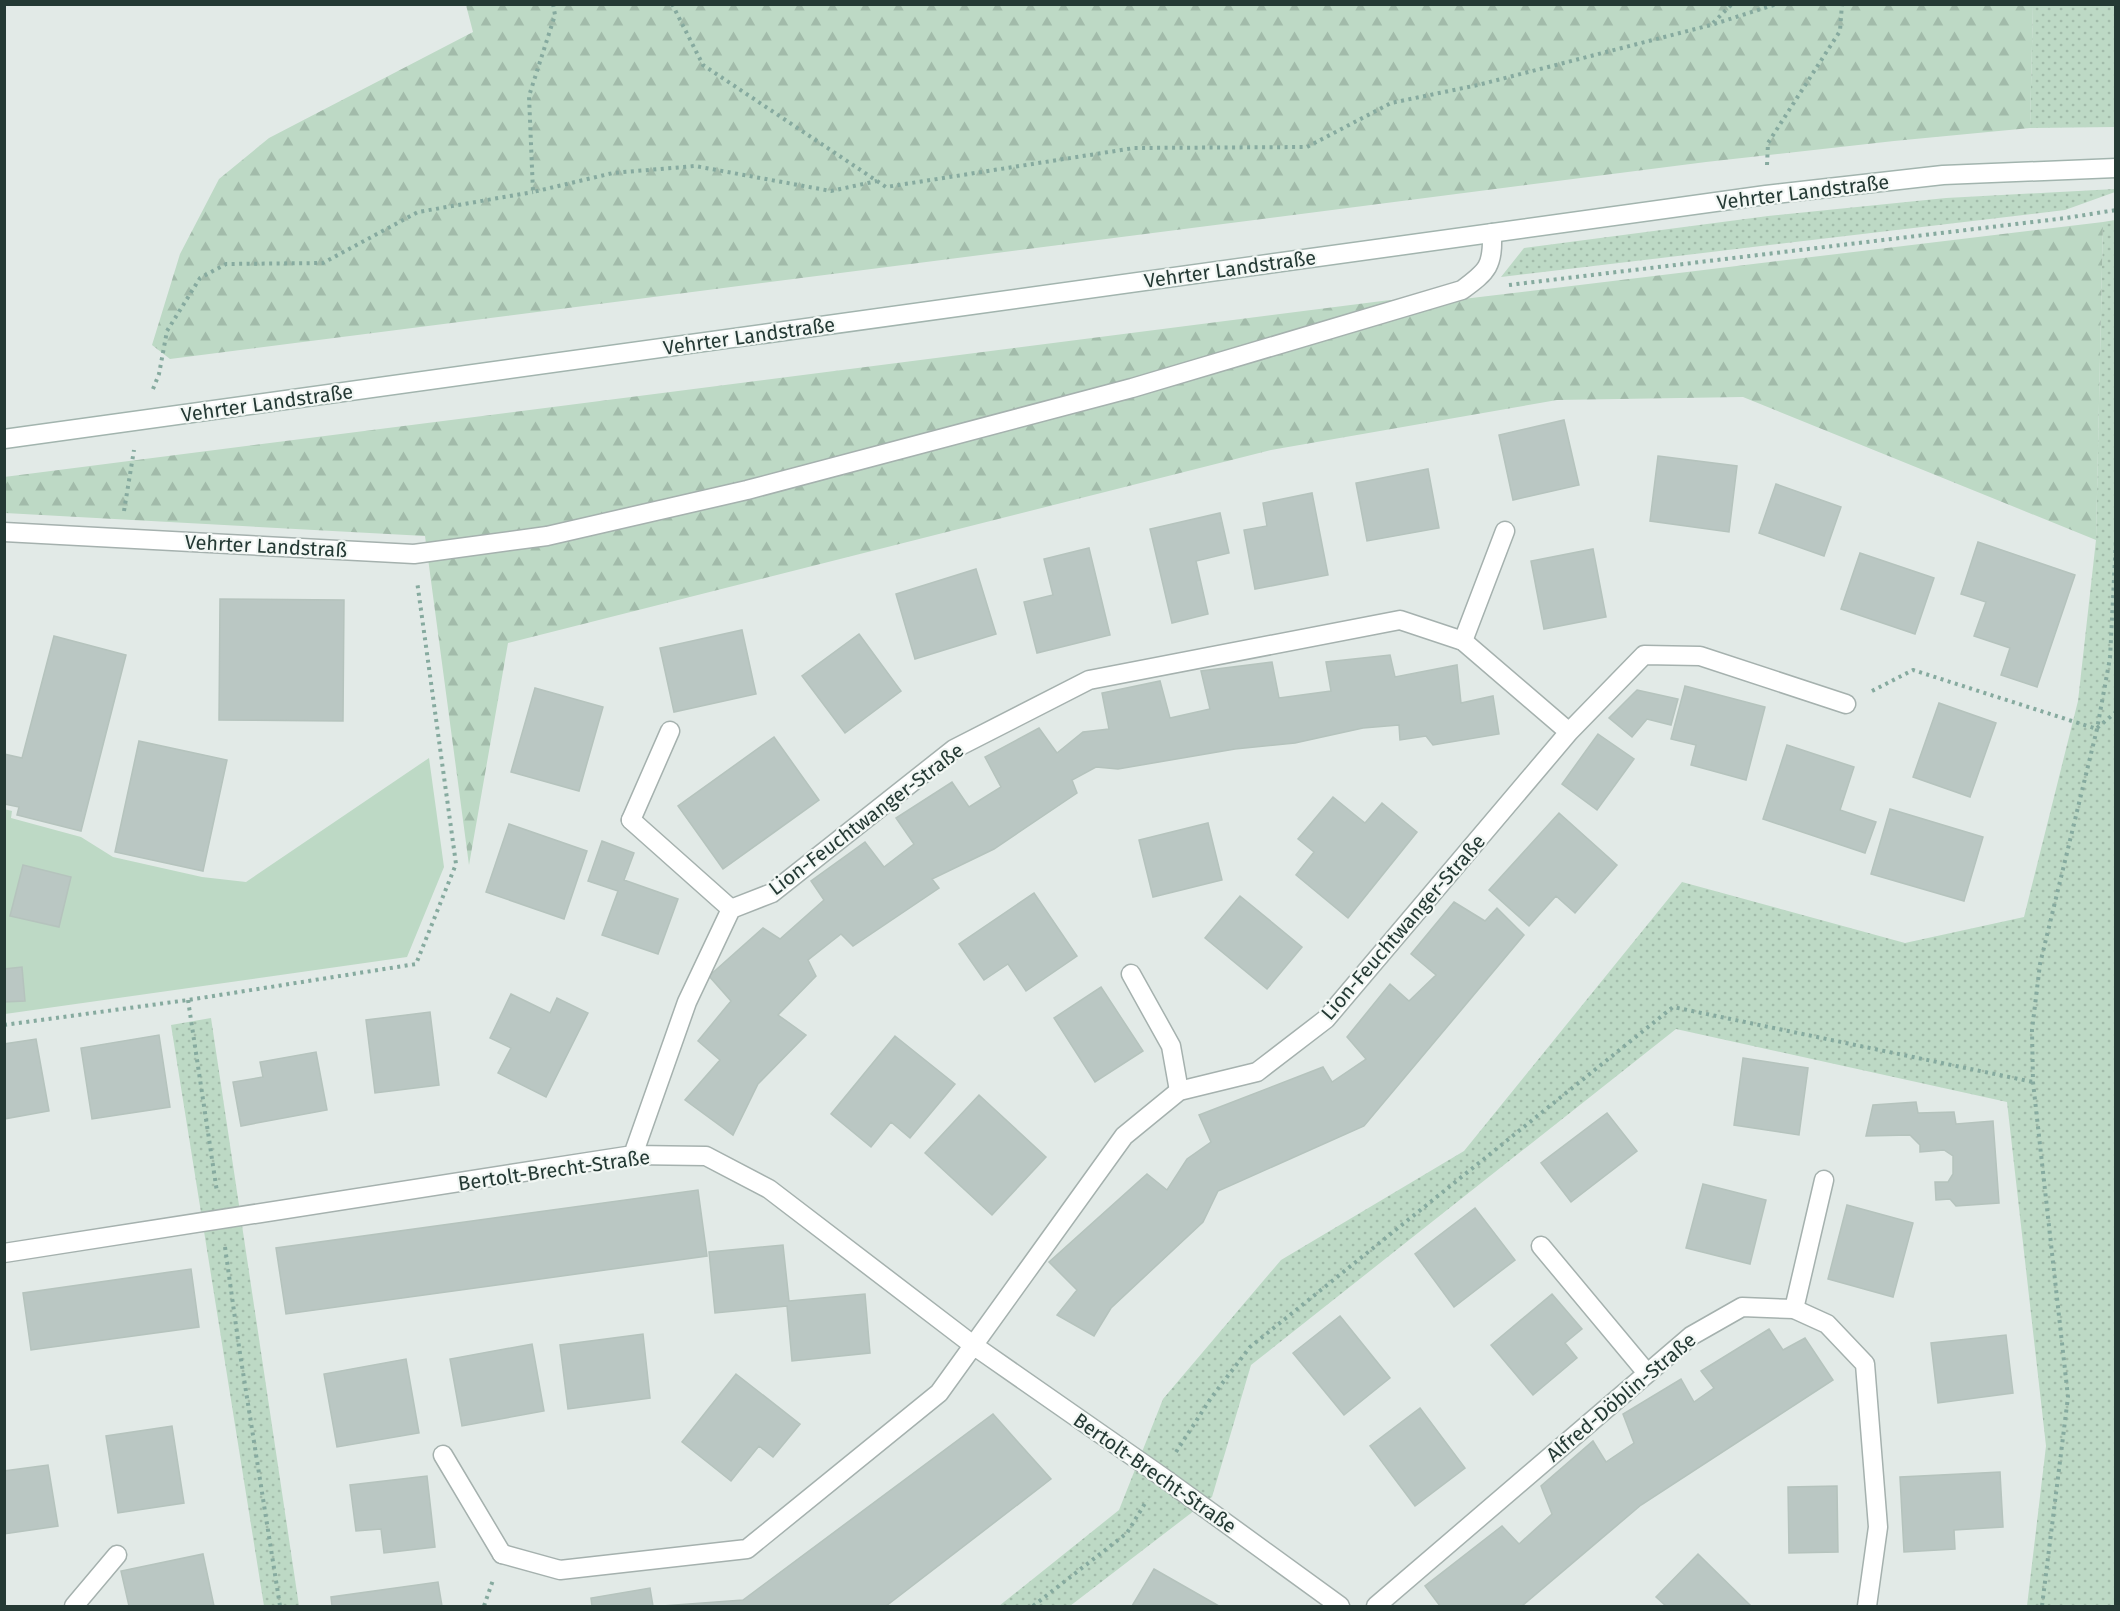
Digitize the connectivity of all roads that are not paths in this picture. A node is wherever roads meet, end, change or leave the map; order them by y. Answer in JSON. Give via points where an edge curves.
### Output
{"nodes":[{"id":1,"x":2115,"y":168,"type":"edge"},
{"id":2,"x":1492,"y":233,"type":"junction"},
{"id":3,"x":4,"y":439,"type":"edge"},
{"id":4,"x":1505,"y":531,"type":"dead end"},
{"id":5,"x":4,"y":532,"type":"edge"},
{"id":6,"x":1463,"y":641,"type":"junction"},
{"id":7,"x":1846,"y":704,"type":"road end"},
{"id":8,"x":670,"y":731,"type":"dead end"},
{"id":9,"x":1569,"y":732,"type":"junction"},
{"id":10,"x":731,"y":909,"type":"junction"},
{"id":11,"x":1131,"y":974,"type":"dead end"},
{"id":12,"x":1179,"y":1091,"type":"junction"},
{"id":13,"x":633,"y":1155,"type":"junction"},
{"id":14,"x":1824,"y":1180,"type":"dead end"},
{"id":15,"x":1541,"y":1246,"type":"dead end"},
{"id":16,"x":4,"y":1253,"type":"edge"},
{"id":17,"x":1794,"y":1309,"type":"junction"},
{"id":18,"x":973,"y":1345,"type":"junction"},
{"id":19,"x":1647,"y":1373,"type":"junction"},
{"id":20,"x":443,"y":1455,"type":"dead end"},
{"id":21,"x":117,"y":1555,"type":"dead end"},
{"id":22,"x":1336,"y":1605,"type":"edge"},
{"id":23,"x":74,"y":1606,"type":"edge"},
{"id":24,"x":1376,"y":1606,"type":"edge"},
{"id":25,"x":1867,"y":1606,"type":"edge"}],
"edges":[{"from":1,"to":2,"type":"street","name":"Vehrter Landstraße","via":[[1943,175]]},
{"from":2,"to":3,"type":"street","name":"Vehrter Landstraße"},
{"from":2,"to":5,"type":"street","name":"Vehrter Landstraß","via":[[1493,254],[1484,273],[1462,290],[1132,388],[747,490],[547,537],[414,554]]},
{"from":4,"to":6,"type":"street"},
{"from":6,"to":9,"type":"street","name":"Lion-Feuchtwanger-Straße"},
{"from":6,"to":10,"type":"street","name":"Lion-Feuchtwanger-Straße","via":[[1400,620],[1089,680],[954,749],[772,893]]},
{"from":7,"to":9,"type":"street","name":"Lion-Feuchtwanger-Straße","via":[[1700,656],[1644,655]]},
{"from":8,"to":10,"type":"street","via":[[631,820]]},
{"from":9,"to":12,"type":"street","name":"Lion-Feuchtwanger-Straße","via":[[1326,1019],[1257,1072]]},
{"from":10,"to":13,"type":"street","via":[[687,1002]]},
{"from":11,"to":12,"type":"street","via":[[1171,1046]]},
{"from":12,"to":18,"type":"street","name":"Lion-Feuchtwanger-Straße","via":[[1124,1136]]},
{"from":13,"to":16,"type":"street","name":"Bertolt-Brecht-Straße"},
{"from":13,"to":18,"type":"street","name":"Bertolt-Brecht-Straße","via":[[706,1156],[769,1189]]},
{"from":14,"to":17,"type":"street"},
{"from":15,"to":19,"type":"street"},
{"from":17,"to":19,"type":"street","name":"Alfred-Döblin-Straße","via":[[1742,1307],[1691,1336]]},
{"from":17,"to":25,"type":"street","name":"Alfred-Döblin-Straße","via":[[1827,1324],[1865,1364],[1878,1527]]},
{"from":18,"to":20,"type":"street","via":[[939,1393],[747,1549],[560,1570],[502,1554]]},
{"from":18,"to":22,"type":"street","name":"Bertolt-Brecht-Straße"},
{"from":19,"to":24,"type":"street","name":"Alfred-Döblin-Straße"},
{"from":21,"to":23,"type":"street"}]}
